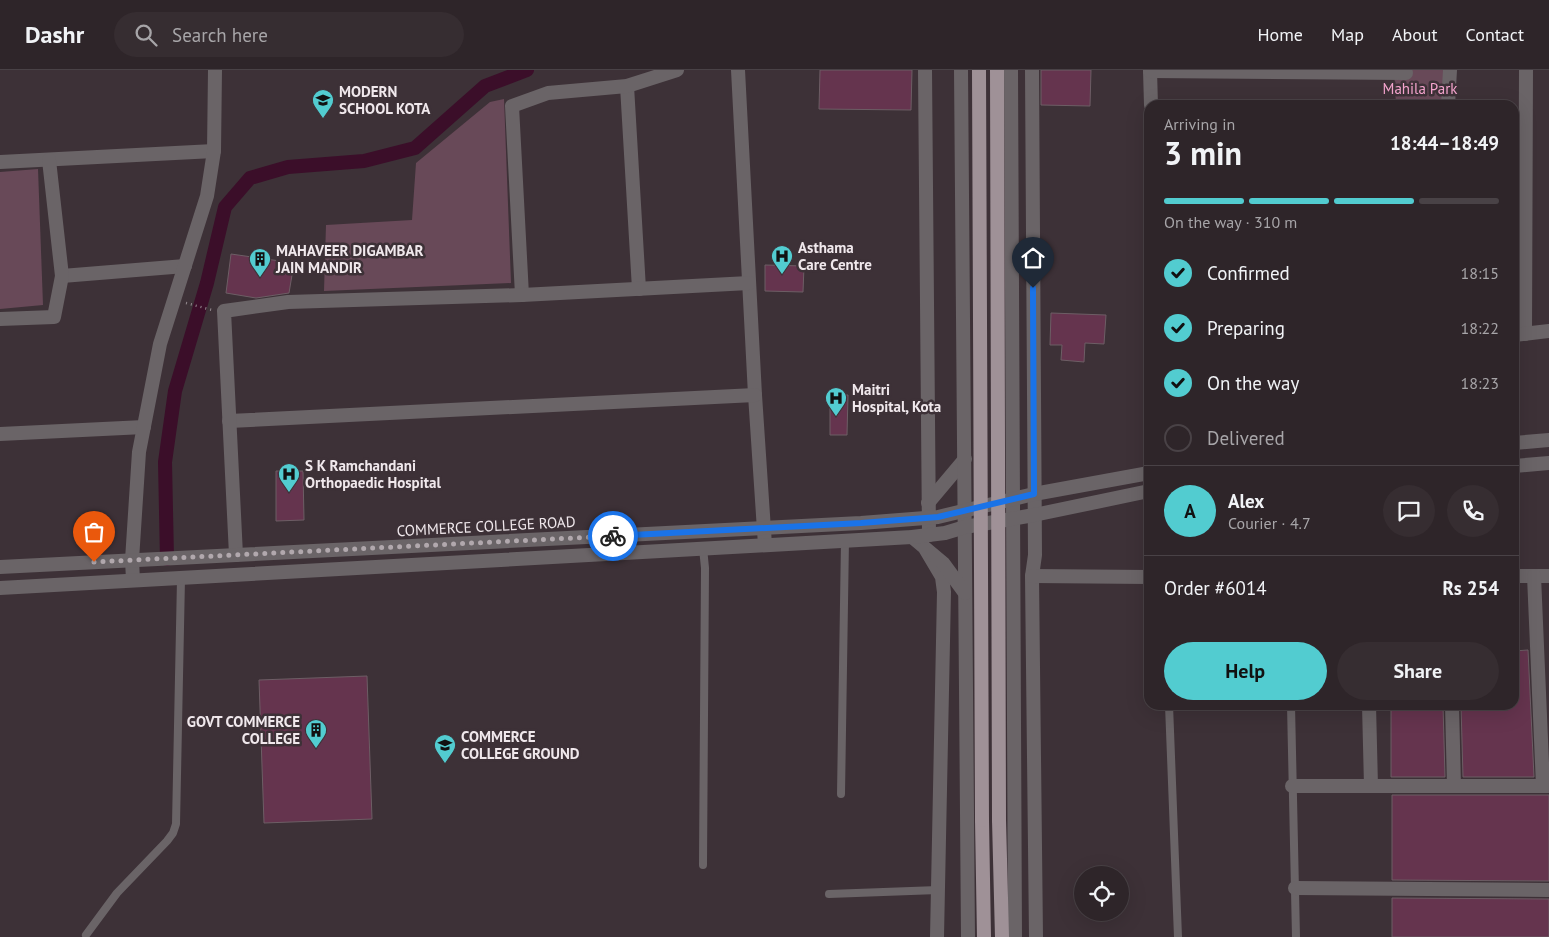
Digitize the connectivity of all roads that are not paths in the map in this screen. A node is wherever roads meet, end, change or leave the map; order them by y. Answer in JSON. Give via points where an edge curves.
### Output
{"nodes":[{"id":1,"x":215,"y":70,"type":"edge"},
{"id":2,"x":676,"y":70,"type":"edge"},
{"id":3,"x":738,"y":70,"type":"edge"},
{"id":4,"x":926,"y":70,"type":"edge"},
{"id":5,"x":961,"y":70,"type":"edge"},
{"id":6,"x":979,"y":70,"type":"edge"},
{"id":7,"x":997,"y":70,"type":"edge"},
{"id":8,"x":1011,"y":70,"type":"edge"},
{"id":9,"x":1032,"y":70,"type":"edge"},
{"id":10,"x":1150,"y":70,"type":"edge"},
{"id":11,"x":1450,"y":70,"type":"edge"},
{"id":12,"x":1526,"y":70,"type":"edge"},
{"id":13,"x":1244,"y":71,"type":"edge"},
{"id":14,"x":1338,"y":71,"type":"edge"},
{"id":15,"x":1406,"y":73,"type":"dead end"},
{"id":16,"x":627,"y":86,"type":"junction"},
{"id":17,"x":1151,"y":100,"type":"edge"},
{"id":18,"x":1448,"y":100,"type":"edge"},
{"id":19,"x":214,"y":151,"type":"junction"},
{"id":20,"x":49,"y":160,"type":"junction"},
{"id":21,"x":0,"y":162,"type":"edge"},
{"id":22,"x":185,"y":266,"type":"junction"},
{"id":23,"x":62,"y":276,"type":"junction"},
{"id":24,"x":749,"y":282,"type":"junction"},
{"id":25,"x":639,"y":289,"type":"junction"},
{"id":26,"x":522,"y":295,"type":"junction"},
{"id":27,"x":0,"y":319,"type":"edge"},
{"id":28,"x":1549,"y":331,"type":"edge"},
{"id":29,"x":1519,"y":334,"type":"edge"},
{"id":30,"x":755,"y":395,"type":"junction"},
{"id":31,"x":229,"y":422,"type":"junction"},
{"id":32,"x":144,"y":427,"type":"junction"},
{"id":33,"x":0,"y":434,"type":"edge"},
{"id":34,"x":1549,"y":440,"type":"edge"},
{"id":35,"x":1519,"y":443,"type":"edge"},
{"id":36,"x":1034,"y":447,"type":"junction"},
{"id":37,"x":1012,"y":449,"type":"junction"},
{"id":38,"x":965,"y":459,"type":"junction"},
{"id":39,"x":1549,"y":463,"type":"edge"},
{"id":40,"x":1519,"y":466,"type":"edge"},
{"id":41,"x":1144,"y":474,"type":"edge"},
{"id":42,"x":1144,"y":492,"type":"edge"},
{"id":43,"x":1034,"y":494,"type":"junction"},
{"id":44,"x":1012,"y":499,"type":"junction"},
{"id":45,"x":928,"y":503,"type":"junction"},
{"id":46,"x":965,"y":510,"type":"junction"},
{"id":47,"x":1034,"y":515,"type":"junction"},
{"id":48,"x":928,"y":518,"type":"junction"},
{"id":49,"x":1012,"y":518,"type":"junction"},
{"id":50,"x":965,"y":526,"type":"junction"},
{"id":51,"x":764,"y":528,"type":"junction"},
{"id":52,"x":845,"y":540,"type":"junction"},
{"id":53,"x":927,"y":542,"type":"junction"},
{"id":54,"x":766,"y":545,"type":"junction"},
{"id":55,"x":703,"y":548,"type":"junction"},
{"id":56,"x":236,"y":555,"type":"junction"},
{"id":57,"x":132,"y":560,"type":"junction"},
{"id":58,"x":0,"y":567,"type":"edge"},
{"id":59,"x":1032,"y":576,"type":"junction"},
{"id":60,"x":1519,"y":576,"type":"edge"},
{"id":61,"x":1534,"y":576,"type":"junction"},
{"id":62,"x":1549,"y":576,"type":"edge"},
{"id":63,"x":1144,"y":577,"type":"edge"},
{"id":64,"x":181,"y":578,"type":"junction"},
{"id":65,"x":133,"y":580,"type":"junction"},
{"id":66,"x":0,"y":588,"type":"edge"},
{"id":67,"x":966,"y":593,"type":"junction"},
{"id":68,"x":1544,"y":680,"type":"edge"},
{"id":69,"x":1169,"y":710,"type":"edge"},
{"id":70,"x":1291,"y":710,"type":"edge"},
{"id":71,"x":1369,"y":710,"type":"edge"},
{"id":72,"x":1452,"y":710,"type":"edge"},
{"id":73,"x":1292,"y":786,"type":"junction"},
{"id":74,"x":1371,"y":786,"type":"junction"},
{"id":75,"x":1454,"y":786,"type":"junction"},
{"id":76,"x":1546,"y":786,"type":"edge"},
{"id":77,"x":842,"y":794,"type":"dead end"},
{"id":78,"x":702,"y":865,"type":"dead end"},
{"id":79,"x":1295,"y":888,"type":"junction"},
{"id":80,"x":938,"y":890,"type":"junction"},
{"id":81,"x":1549,"y":890,"type":"edge"},
{"id":82,"x":830,"y":894,"type":"dead end"},
{"id":83,"x":86,"y":935,"type":"dead end"},
{"id":84,"x":937,"y":937,"type":"edge"},
{"id":85,"x":968,"y":937,"type":"edge"},
{"id":86,"x":984,"y":937,"type":"edge"},
{"id":87,"x":1002,"y":937,"type":"edge"},
{"id":88,"x":1015,"y":937,"type":"edge"},
{"id":89,"x":1036,"y":937,"type":"edge"},
{"id":90,"x":1178,"y":937,"type":"edge"},
{"id":91,"x":1296,"y":937,"type":"edge"}],
"edges":[{"from":1,"to":19,"type":"street"},
{"from":2,"to":16,"type":"street"},
{"from":3,"to":24,"type":"street"},
{"from":4,"to":45,"type":"street"},
{"from":5,"to":38,"type":"street"},
{"from":6,"to":86,"type":"main road","bridge":true},
{"from":7,"to":87,"type":"main road","bridge":true},
{"from":8,"to":37,"type":"street"},
{"from":9,"to":36,"type":"street"},
{"from":10,"to":13,"type":"street"},
{"from":10,"to":17,"type":"street"},
{"from":11,"to":18,"type":"street"},
{"from":12,"to":29,"type":"street"},
{"from":13,"to":14,"type":"street"},
{"from":14,"to":15,"type":"street"},
{"from":16,"to":25,"type":"street"},
{"from":16,"to":26,"type":"street","via":[[548,93],[512,106]]},
{"from":19,"to":20,"type":"street"},
{"from":19,"to":22,"type":"street","via":[[206,196]]},
{"from":20,"to":21,"type":"street"},
{"from":20,"to":23,"type":"street"},
{"from":22,"to":23,"type":"street"},
{"from":22,"to":32,"type":"street","via":[[160,344]]},
{"from":23,"to":27,"type":"street","via":[[54,317]]},
{"from":24,"to":25,"type":"street"},
{"from":24,"to":30,"type":"street"},
{"from":25,"to":26,"type":"street"},
{"from":26,"to":31,"type":"street","via":[[288,302],[224,311]]},
{"from":28,"to":29,"type":"street"},
{"from":30,"to":31,"type":"street"},
{"from":30,"to":51,"type":"street"},
{"from":31,"to":56,"type":"street"},
{"from":32,"to":33,"type":"street"},
{"from":32,"to":57,"type":"street","via":[[139,452]]},
{"from":34,"to":35,"type":"street"},
{"from":36,"to":37,"type":"street"},
{"from":36,"to":43,"type":"street"},
{"from":37,"to":44,"type":"street"},
{"from":38,"to":45,"type":"street"},
{"from":38,"to":46,"type":"street"},
{"from":39,"to":40,"type":"street"},
{"from":41,"to":43,"type":"street","name":"COMMERCE COLLEGE ROAD"},
{"from":42,"to":47,"type":"street"},
{"from":43,"to":44,"type":"street","name":"COMMERCE COLLEGE ROAD"},
{"from":43,"to":47,"type":"street"},
{"from":44,"to":46,"type":"street","name":"COMMERCE COLLEGE ROAD"},
{"from":44,"to":49,"type":"street"},
{"from":45,"to":48,"type":"street"},
{"from":46,"to":48,"type":"street","name":"COMMERCE COLLEGE ROAD"},
{"from":46,"to":50,"type":"street"},
{"from":47,"to":49,"type":"street"},
{"from":47,"to":59,"type":"street"},
{"from":48,"to":51,"type":"street","name":"COMMERCE COLLEGE ROAD"},
{"from":48,"to":53,"type":"street"},
{"from":49,"to":50,"type":"street"},
{"from":49,"to":88,"type":"street"},
{"from":50,"to":53,"type":"street"},
{"from":50,"to":67,"type":"street"},
{"from":51,"to":54,"type":"street"},
{"from":51,"to":56,"type":"street","name":"COMMERCE COLLEGE ROAD"},
{"from":52,"to":53,"type":"street","via":[[912,537]]},
{"from":52,"to":54,"type":"street"},
{"from":52,"to":77,"type":"lane"},
{"from":53,"to":67,"type":"street"},
{"from":53,"to":80,"type":"street","via":[[942,577],[944,592]]},
{"from":54,"to":55,"type":"street"},
{"from":55,"to":64,"type":"street"},
{"from":55,"to":78,"type":"lane"},
{"from":56,"to":57,"type":"street","name":"COMMERCE COLLEGE ROAD"},
{"from":57,"to":58,"type":"street","name":"COMMERCE COLLEGE ROAD"},
{"from":57,"to":65,"type":"street"},
{"from":59,"to":63,"type":"street"},
{"from":59,"to":89,"type":"street"},
{"from":60,"to":61,"type":"street"},
{"from":61,"to":62,"type":"street"},
{"from":61,"to":68,"type":"street"},
{"from":64,"to":65,"type":"street"},
{"from":64,"to":83,"type":"lane","via":[[176,824],[167,841],[117,893]]},
{"from":65,"to":66,"type":"street"},
{"from":67,"to":85,"type":"street"},
{"from":68,"to":76,"type":"street"},
{"from":69,"to":90,"type":"lane"},
{"from":70,"to":73,"type":"lane"},
{"from":71,"to":74,"type":"street"},
{"from":72,"to":75,"type":"street"},
{"from":73,"to":74,"type":"street"},
{"from":73,"to":79,"type":"lane"},
{"from":74,"to":75,"type":"street"},
{"from":75,"to":76,"type":"street"},
{"from":79,"to":81,"type":"street"},
{"from":79,"to":91,"type":"lane"},
{"from":80,"to":82,"type":"lane"},
{"from":80,"to":84,"type":"street"}]}
